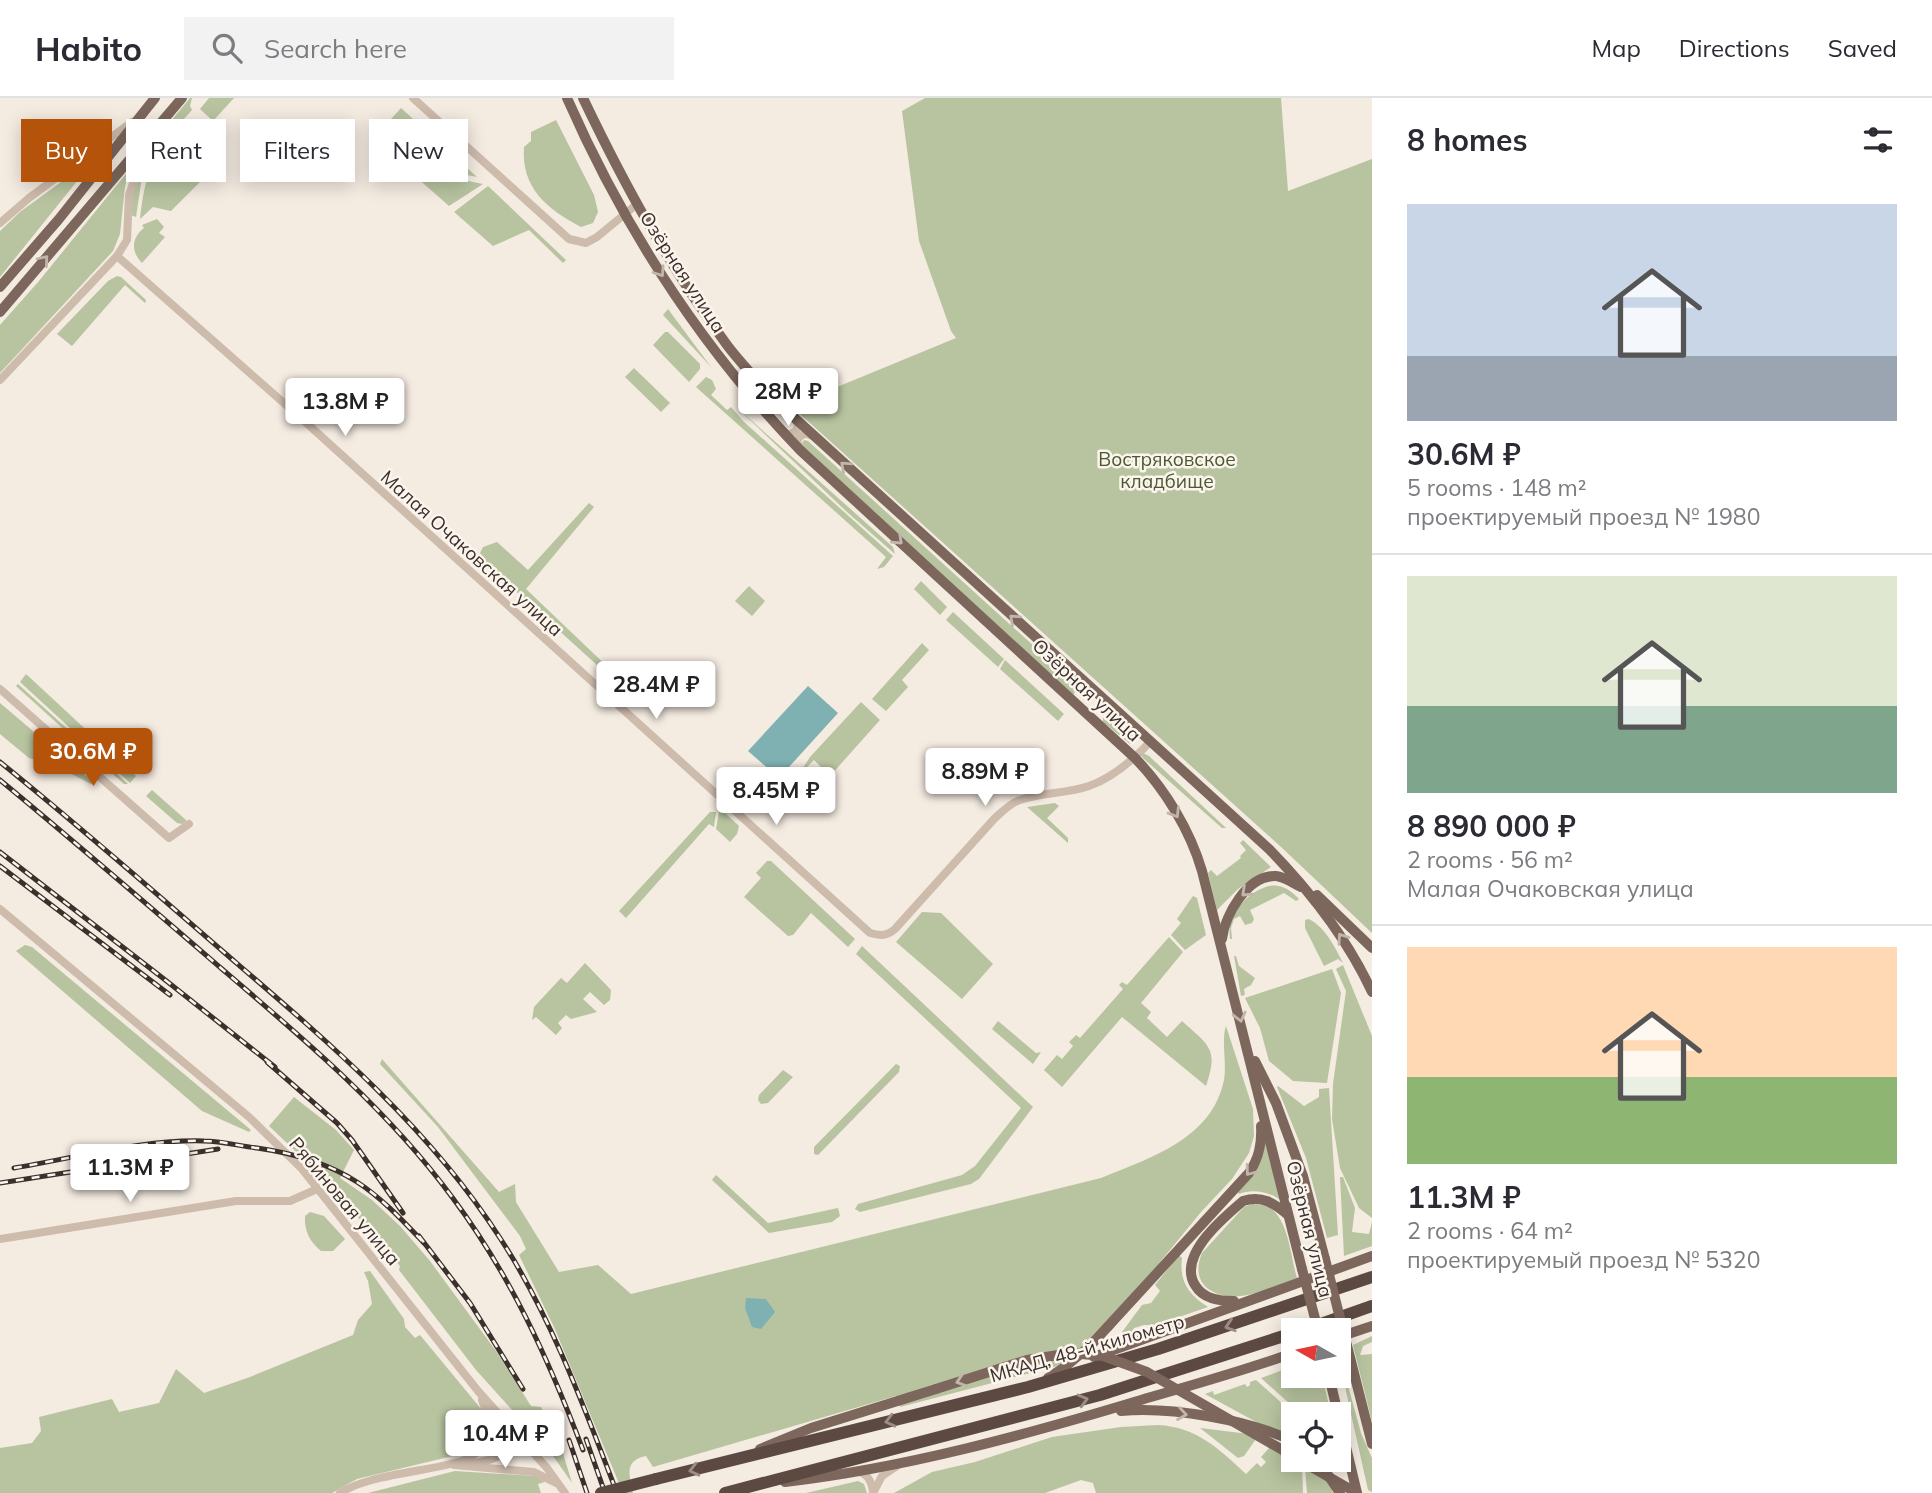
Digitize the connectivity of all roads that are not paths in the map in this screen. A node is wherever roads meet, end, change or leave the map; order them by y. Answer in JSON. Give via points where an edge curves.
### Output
{"nodes":[{"id":1,"x":155,"y":98,"type":"edge"},
{"id":2,"x":182,"y":98,"type":"edge"},
{"id":3,"x":413,"y":98,"type":"edge"},
{"id":4,"x":566,"y":98,"type":"edge"},
{"id":5,"x":583,"y":98,"type":"edge"},
{"id":6,"x":138,"y":118,"type":"junction"},
{"id":7,"x":163,"y":119,"type":"edge"},
{"id":8,"x":126,"y":162,"type":"edge"},
{"id":9,"x":133,"y":182,"type":"edge"},
{"id":10,"x":638,"y":207,"type":"junction"},
{"id":11,"x":624,"y":214,"type":"junction"},
{"id":12,"x":0,"y":223,"type":"edge"},
{"id":13,"x":117,"y":256,"type":"junction"},
{"id":14,"x":0,"y":287,"type":"edge"},
{"id":15,"x":0,"y":312,"type":"edge"},
{"id":16,"x":0,"y":380,"type":"edge"},
{"id":17,"x":796,"y":420,"type":"junction"},
{"id":18,"x":783,"y":432,"type":"junction"},
{"id":19,"x":812,"y":436,"type":"junction"},
{"id":20,"x":800,"y":450,"type":"junction"},
{"id":21,"x":0,"y":689,"type":"edge"},
{"id":22,"x":1150,"y":742,"type":"junction"},
{"id":23,"x":1135,"y":758,"type":"junction"},
{"id":24,"x":189,"y":824,"type":"dead end"},
{"id":25,"x":1294,"y":874,"type":"junction"},
{"id":26,"x":1304,"y":888,"type":"junction"},
{"id":27,"x":0,"y":909,"type":"edge"},
{"id":28,"x":1372,"y":948,"type":"edge"},
{"id":29,"x":1223,"y":950,"type":"junction"},
{"id":30,"x":1372,"y":992,"type":"edge"},
{"id":31,"x":1246,"y":1042,"type":"junction"},
{"id":32,"x":1261,"y":1106,"type":"junction"},
{"id":33,"x":317,"y":1189,"type":"junction"},
{"id":34,"x":1288,"y":1216,"type":"junction"},
{"id":35,"x":0,"y":1239,"type":"edge"},
{"id":36,"x":1372,"y":1256,"type":"edge"},
{"id":37,"x":1372,"y":1277,"type":"edge"},
{"id":38,"x":1250,"y":1298,"type":"junction"},
{"id":39,"x":1372,"y":1306,"type":"edge"},
{"id":40,"x":1315,"y":1318,"type":"edge"},
{"id":41,"x":1338,"y":1318,"type":"edge"},
{"id":42,"x":1372,"y":1326,"type":"edge"},
{"id":43,"x":1351,"y":1333,"type":"edge"},
{"id":44,"x":1281,"y":1338,"type":"edge"},
{"id":45,"x":1281,"y":1357,"type":"edge"},
{"id":46,"x":1065,"y":1367,"type":"junction"},
{"id":47,"x":1028,"y":1387,"type":"junction"},
{"id":48,"x":478,"y":1391,"type":"junction"},
{"id":49,"x":1090,"y":1416,"type":"junction"},
{"id":50,"x":513,"y":1432,"type":"junction"},
{"id":51,"x":1281,"y":1437,"type":"edge"},
{"id":52,"x":1372,"y":1444,"type":"edge"},
{"id":53,"x":1281,"y":1449,"type":"edge"},
{"id":54,"x":473,"y":1455,"type":"junction"},
{"id":55,"x":913,"y":1459,"type":"junction"},
{"id":56,"x":732,"y":1461,"type":"junction"},
{"id":57,"x":443,"y":1465,"type":"junction"},
{"id":58,"x":454,"y":1465,"type":"junction"},
{"id":59,"x":1351,"y":1469,"type":"edge"},
{"id":60,"x":854,"y":1471,"type":"junction"},
{"id":61,"x":1320,"y":1472,"type":"edge"},
{"id":62,"x":1326,"y":1472,"type":"edge"},
{"id":63,"x":381,"y":1480,"type":"junction"},
{"id":64,"x":559,"y":1484,"type":"junction"},
{"id":65,"x":761,"y":1484,"type":"junction"},
{"id":66,"x":873,"y":1492,"type":"edge"},
{"id":67,"x":340,"y":1493,"type":"edge"},
{"id":68,"x":355,"y":1493,"type":"edge"},
{"id":69,"x":565,"y":1493,"type":"edge"},
{"id":70,"x":601,"y":1493,"type":"edge"},
{"id":71,"x":725,"y":1493,"type":"edge"},
{"id":72,"x":1340,"y":1493,"type":"edge"},
{"id":73,"x":1357,"y":1493,"type":"edge"}],
"edges":[{"from":1,"to":6,"type":"main road"},
{"from":2,"to":7,"type":"main road"},
{"from":3,"to":11,"type":"street","name":"Озёрная улица","via":[[569,239],[586,243]]},
{"from":4,"to":11,"type":"main road"},
{"from":5,"to":10,"type":"main road"},
{"from":6,"to":12,"type":"street"},
{"from":6,"to":14,"type":"main road"},
{"from":15,"to":8,"type":"main road","one_way":true},
{"from":9,"to":13,"type":"street","via":[[127,240]]},
{"from":10,"to":11,"type":"street","name":"Озёрная улица"},
{"from":10,"to":17,"type":"main road","name":"Озёрная улица","via":[[729,347]]},
{"from":11,"to":18,"type":"main road","name":"Озёрная улица","one_way":true,"via":[[716,353]]},
{"from":13,"to":16,"type":"street"},
{"from":13,"to":23,"type":"street","name":"Малая Очаковская улица","via":[[870,933],[883,936],[895,929],[1009,806],[1021,799],[1091,786]]},
{"from":17,"to":18,"type":"street","via":[[796,431]]},
{"from":17,"to":19,"type":"main road","name":"Озёрная улица"},
{"from":18,"to":20,"type":"main road","name":"Озёрная улица"},
{"from":19,"to":20,"type":"street","via":[[800,436]]},
{"from":22,"to":19,"type":"main road","name":"Озёрная улица","one_way":true},
{"from":20,"to":23,"type":"main road","name":"Озёрная улица","one_way":true},
{"from":21,"to":24,"type":"street","via":[[169,838]]},
{"from":22,"to":23,"type":"street"},
{"from":22,"to":25,"type":"main road","name":"Озёрная улица"},
{"from":23,"to":29,"type":"main road","name":"Озёрная улица","one_way":true,"via":[[1167,799],[1192,844]]},
{"from":25,"to":26,"type":"main road","name":"Озёрная улица"},
{"from":25,"to":28,"type":"main road"},
{"from":26,"to":29,"type":"main road","one_way":true,"via":[[1272,876],[1246,890],[1226,918]]},
{"from":30,"to":26,"type":"main road","name":"Озёрная улица","one_way":true,"via":[[1346,944]]},
{"from":27,"to":33,"type":"street","name":"Рябиновая улица","via":[[249,1117]]},
{"from":29,"to":31,"type":"main road","name":"Озёрная улица","one_way":true},
{"from":31,"to":32,"type":"main road","name":"Озёрная улица"},
{"from":31,"to":52,"type":"main road","bridge":true,"via":[[1276,1103],[1303,1176]]},
{"from":32,"to":34,"type":"main road","name":"Озёрная улица"},
{"from":32,"to":46,"type":"main road","one_way":true,"via":[[1262,1143],[1249,1173],[1090,1346]]},
{"from":33,"to":35,"type":"street","via":[[290,1201],[236,1201]]},
{"from":33,"to":48,"type":"street","name":"Рябиновая улица"},
{"from":34,"to":38,"type":"main road","via":[[1266,1200],[1243,1201],[1197,1247],[1191,1272],[1199,1291],[1220,1301]]},
{"from":34,"to":40,"type":"main road","name":"Озёрная улица","bridge":true},
{"from":36,"to":38,"type":"main road"},
{"from":37,"to":47,"type":"highway","name":"МКАД, 48-й километр","one_way":true},
{"from":38,"to":46,"type":"main road"},
{"from":39,"to":41,"type":"highway"},
{"from":42,"to":43,"type":"main road"},
{"from":65,"to":44,"type":"highway","one_way":true,"via":[[1122,1389]]},
{"from":45,"to":49,"type":"main road"},
{"from":46,"to":47,"type":"main road"},
{"from":47,"to":56,"type":"highway","name":"МКАД, 48-й километр","one_way":true},
{"from":48,"to":50,"type":"street","name":"Рябиновая улица"},
{"from":48,"to":54,"type":"street","via":[[489,1424]]},
{"from":49,"to":51,"type":"main road","one_way":true,"via":[[1124,1410],[1166,1411],[1251,1426]]},
{"from":49,"to":55,"type":"main road"},
{"from":50,"to":54,"type":"street","via":[[502,1434]]},
{"from":50,"to":58,"type":"street","via":[[513,1444],[498,1457]]},
{"from":50,"to":64,"type":"street","name":"Рябиновая улица"},
{"from":53,"to":56,"type":"main road","one_way":true,"bridge":true,"via":[[1147,1372],[1103,1356],[1071,1353],[1027,1360],[811,1428]]},
{"from":54,"to":57,"type":"street"},
{"from":55,"to":60,"type":"main road"},
{"from":55,"to":66,"type":"street","via":[[882,1476]]},
{"from":56,"to":70,"type":"highway","name":"МКАД, 48-й километр","one_way":true,"bridge":true},
{"from":57,"to":58,"type":"street"},
{"from":57,"to":63,"type":"street"},
{"from":58,"to":64,"type":"street","via":[[536,1473]]},
{"from":59,"to":73,"type":"main road"},
{"from":60,"to":65,"type":"main road"},
{"from":60,"to":66,"type":"street","via":[[867,1475]]},
{"from":61,"to":73,"type":"main road","bridge":true},
{"from":62,"to":72,"type":"main road"},
{"from":63,"to":67,"type":"street"},
{"from":63,"to":68,"type":"street"},
{"from":64,"to":69,"type":"street","name":"Рябиновая улица"},
{"from":65,"to":71,"type":"highway"}]}
